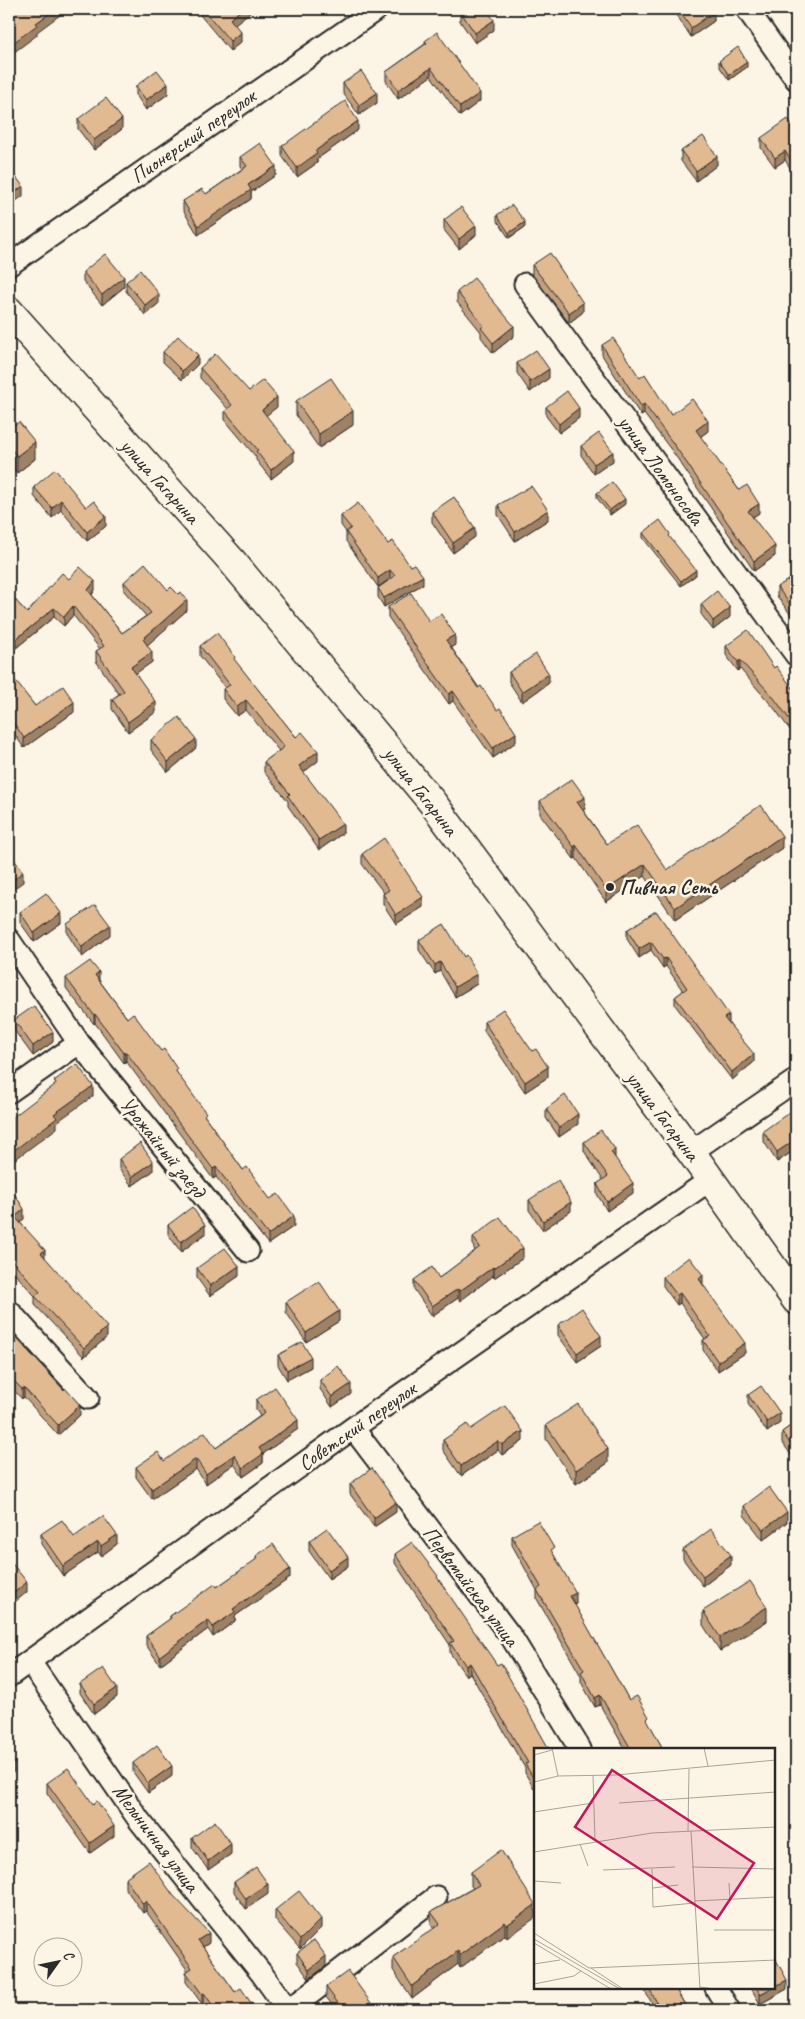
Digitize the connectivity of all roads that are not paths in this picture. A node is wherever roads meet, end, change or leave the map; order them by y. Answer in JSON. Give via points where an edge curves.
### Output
{"nodes":[{"id":1,"x":377,"y":9,"type":"edge"},
{"id":2,"x":747,"y":9,"type":"edge"},
{"id":3,"x":351,"y":16,"type":"edge"},
{"id":4,"x":796,"y":79,"type":"edge"},
{"id":5,"x":9,"y":265,"type":"edge"},
{"id":6,"x":525,"y":284,"type":"dead end"},
{"id":7,"x":9,"y":311,"type":"edge"},
{"id":8,"x":796,"y":655,"type":"edge"},
{"id":9,"x":9,"y":940,"type":"edge"},
{"id":10,"x":79,"y":1043,"type":"junction"},
{"id":11,"x":796,"y":1080,"type":"edge"},
{"id":12,"x":9,"y":1092,"type":"edge"},
{"id":13,"x":691,"y":1152,"type":"junction"},
{"id":14,"x":710,"y":1180,"type":"junction"},
{"id":15,"x":248,"y":1251,"type":"dead end"},
{"id":16,"x":796,"y":1300,"type":"edge"},
{"id":17,"x":9,"y":1311,"type":"edge"},
{"id":18,"x":88,"y":1398,"type":"dead end"},
{"id":19,"x":353,"y":1428,"type":"junction"},
{"id":20,"x":15,"y":1670,"type":"edge"},
{"id":21,"x":579,"y":1748,"type":"edge"},
{"id":22,"x":436,"y":1898,"type":"dead end"},
{"id":23,"x":717,"y":1989,"type":"edge"},
{"id":24,"x":289,"y":2010,"type":"edge"},
{"id":25,"x":728,"y":2010,"type":"edge"}],
"edges":[{"from":1,"to":3,"type":"street","name":"Пионерский переулок"},
{"from":2,"to":4,"type":"street"},
{"from":3,"to":5,"type":"street","name":"Пионерский переулок"},
{"from":6,"to":8,"type":"street","name":"улица Ломоносова"},
{"from":7,"to":13,"type":"main road","name":"улица Гагарина","via":[[231,560],[432,802]]},
{"from":9,"to":10,"type":"street","name":"Урожайный заезд"},
{"from":10,"to":12,"type":"street"},
{"from":10,"to":15,"type":"street","name":"Урожайный заезд"},
{"from":11,"to":13,"type":"street"},
{"from":13,"to":14,"type":"main road","name":"улица Гагарина"},
{"from":14,"to":16,"type":"main road","name":"улица Гагарина"},
{"from":14,"to":19,"type":"street","name":"Советский переулок"},
{"from":17,"to":18,"type":"street"},
{"from":19,"to":20,"type":"street","name":"Советский переулок"},
{"from":19,"to":21,"type":"street","name":"Первомайская улица","via":[[512,1638]]},
{"from":20,"to":24,"type":"street","name":"Мельничная улица"},
{"from":22,"to":24,"type":"street"},
{"from":23,"to":25,"type":"street"}]}
